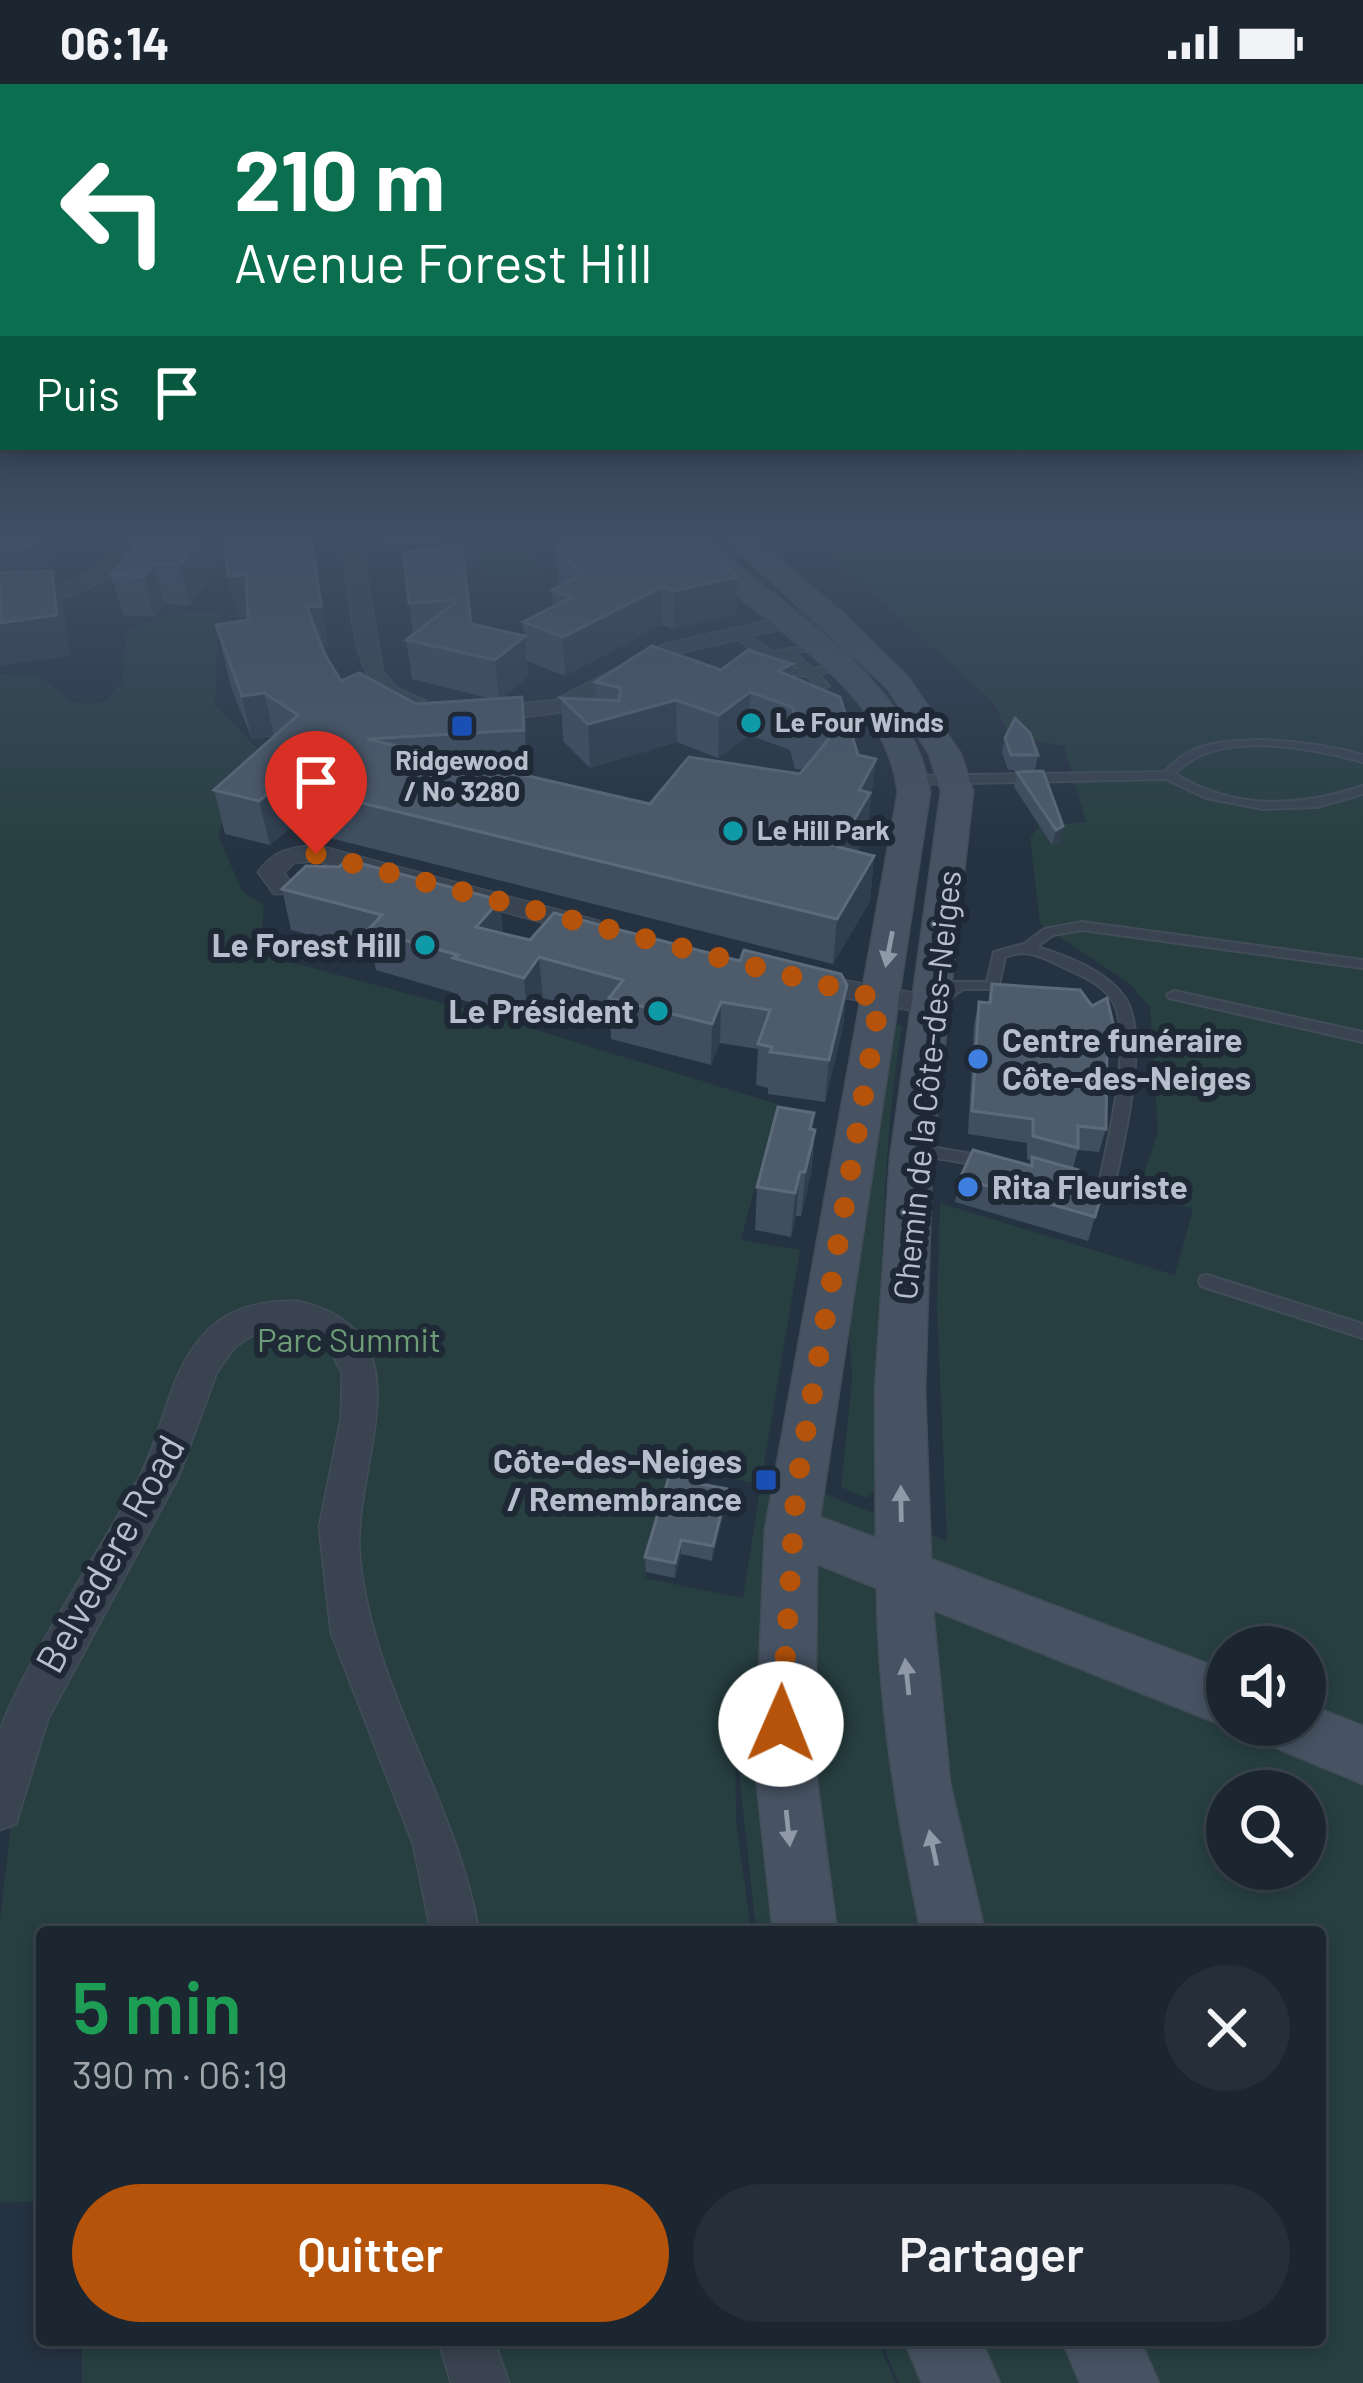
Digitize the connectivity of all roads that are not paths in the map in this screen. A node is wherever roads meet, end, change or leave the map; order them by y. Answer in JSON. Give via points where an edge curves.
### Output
{"nodes":[{"id":1,"x":369,"y":644,"type":"edge"},
{"id":2,"x":687,"y":644,"type":"edge"},
{"id":3,"x":754,"y":644,"type":"edge"},
{"id":4,"x":800,"y":644,"type":"edge"},
{"id":5,"x":856,"y":644,"type":"edge"},
{"id":6,"x":771,"y":656,"type":"junction"},
{"id":7,"x":748,"y":661,"type":"edge"},
{"id":8,"x":814,"y":665,"type":"junction"},
{"id":9,"x":1363,"y":759,"type":"edge"},
{"id":10,"x":1168,"y":775,"type":"junction"},
{"id":11,"x":913,"y":780,"type":"junction"},
{"id":12,"x":955,"y":780,"type":"junction"},
{"id":13,"x":1363,"y":790,"type":"edge"},
{"id":14,"x":402,"y":879,"type":"edge"},
{"id":15,"x":613,"y":933,"type":"edge"},
{"id":16,"x":1027,"y":948,"type":"junction"},
{"id":17,"x":1363,"y":964,"type":"edge"},
{"id":18,"x":767,"y":973,"type":"edge"},
{"id":19,"x":993,"y":986,"type":"junction"},
{"id":20,"x":1014,"y":988,"type":"edge"},
{"id":21,"x":1174,"y":994,"type":"dead end"},
{"id":22,"x":880,"y":999,"type":"junction"},
{"id":23,"x":931,"y":1004,"type":"junction"},
{"id":24,"x":1363,"y":1037,"type":"edge"},
{"id":25,"x":913,"y":1149,"type":"junction"},
{"id":26,"x":1013,"y":1166,"type":"edge"},
{"id":27,"x":1064,"y":1180,"type":"edge"},
{"id":28,"x":1207,"y":1281,"type":"dead end"},
{"id":29,"x":1363,"y":1331,"type":"edge"},
{"id":30,"x":792,"y":1530,"type":"junction"},
{"id":31,"x":901,"y":1570,"type":"junction"},
{"id":32,"x":1206,"y":1691,"type":"edge"},
{"id":33,"x":1326,"y":1740,"type":"edge"},
{"id":34,"x":1363,"y":1755,"type":"edge"},
{"id":35,"x":0,"y":1808,"type":"edge"},
{"id":36,"x":454,"y":1926,"type":"edge"},
{"id":37,"x":804,"y":1926,"type":"edge"},
{"id":38,"x":951,"y":1926,"type":"edge"},
{"id":39,"x":468,"y":2346,"type":"edge"},
{"id":40,"x":944,"y":2346,"type":"edge"},
{"id":41,"x":1103,"y":2346,"type":"edge"},
{"id":42,"x":480,"y":2383,"type":"edge"},
{"id":43,"x":961,"y":2383,"type":"edge"},
{"id":44,"x":1120,"y":2383,"type":"edge"}],
"edges":[{"from":1,"to":2,"type":"street","via":[[374,676],[395,697],[448,713],[503,716],[560,706]]},
{"from":3,"to":6,"type":"lane"},
{"from":4,"to":8,"type":"main road"},
{"from":5,"to":12,"type":"main road","name":"Chemin de la Côte-des-Neiges","via":[[904,693]]},
{"from":6,"to":7,"type":"lane"},
{"from":6,"to":8,"type":"lane"},
{"from":6,"to":8,"type":"lane","via":[[786,673]]},
{"from":8,"to":11,"type":"main road","via":[[886,725]]},
{"from":9,"to":10,"type":"lane","via":[[1256,743],[1186,756]]},
{"from":10,"to":12,"type":"lane"},
{"from":10,"to":13,"type":"lane","via":[[1205,794],[1265,803],[1326,801]]},
{"from":11,"to":12,"type":"lane"},
{"from":11,"to":22,"type":"main road","name":"Chemin de la Côte-des-Neiges","one_way":true},
{"from":12,"to":23,"type":"main road","name":"Chemin de la Côte-des-Neiges","via":[[956,831]]},
{"from":14,"to":15,"type":"street"},
{"from":16,"to":17,"type":"lane","via":[[1049,932],[1082,926]]},
{"from":16,"to":19,"type":"lane","via":[[999,955]]},
{"from":16,"to":27,"type":"lane","via":[[1096,978],[1127,1020],[1105,1192]]},
{"from":18,"to":22,"type":"street"},
{"from":19,"to":20,"type":"lane"},
{"from":19,"to":23,"type":"lane","via":[[959,985]]},
{"from":21,"to":24,"type":"lane"},
{"from":22,"to":23,"type":"street"},
{"from":22,"to":30,"type":"main road","name":"Chemin de la Côte-des-Neiges"},
{"from":23,"to":25,"type":"main road","name":"Chemin de la Côte-des-Neiges"},
{"from":25,"to":26,"type":"lane"},
{"from":31,"to":25,"type":"main road","name":"Chemin de la Côte-des-Neiges","one_way":true,"via":[[902,1280]]},
{"from":28,"to":29,"type":"lane"},
{"from":30,"to":31,"type":"main road"},
{"from":30,"to":37,"type":"main road","name":"Chemin de la Côte-des-Neiges","one_way":true,"via":[[781,1724]]},
{"from":31,"to":32,"type":"main road"},
{"from":38,"to":31,"type":"main road","name":"Chemin de la Côte-des-Neiges","one_way":true,"via":[[914,1744]]},
{"from":33,"to":34,"type":"main road"},
{"from":35,"to":36,"type":"street","name":"Belvedere Road","via":[[20,1725],[45,1668],[144,1507],[209,1353],[244,1323],[298,1313],[339,1334],[362,1379],[339,1511],[344,1600],[442,1862]]},
{"from":39,"to":42,"type":"street"},
{"from":40,"to":43,"type":"main road"},
{"from":41,"to":44,"type":"main road"}]}
